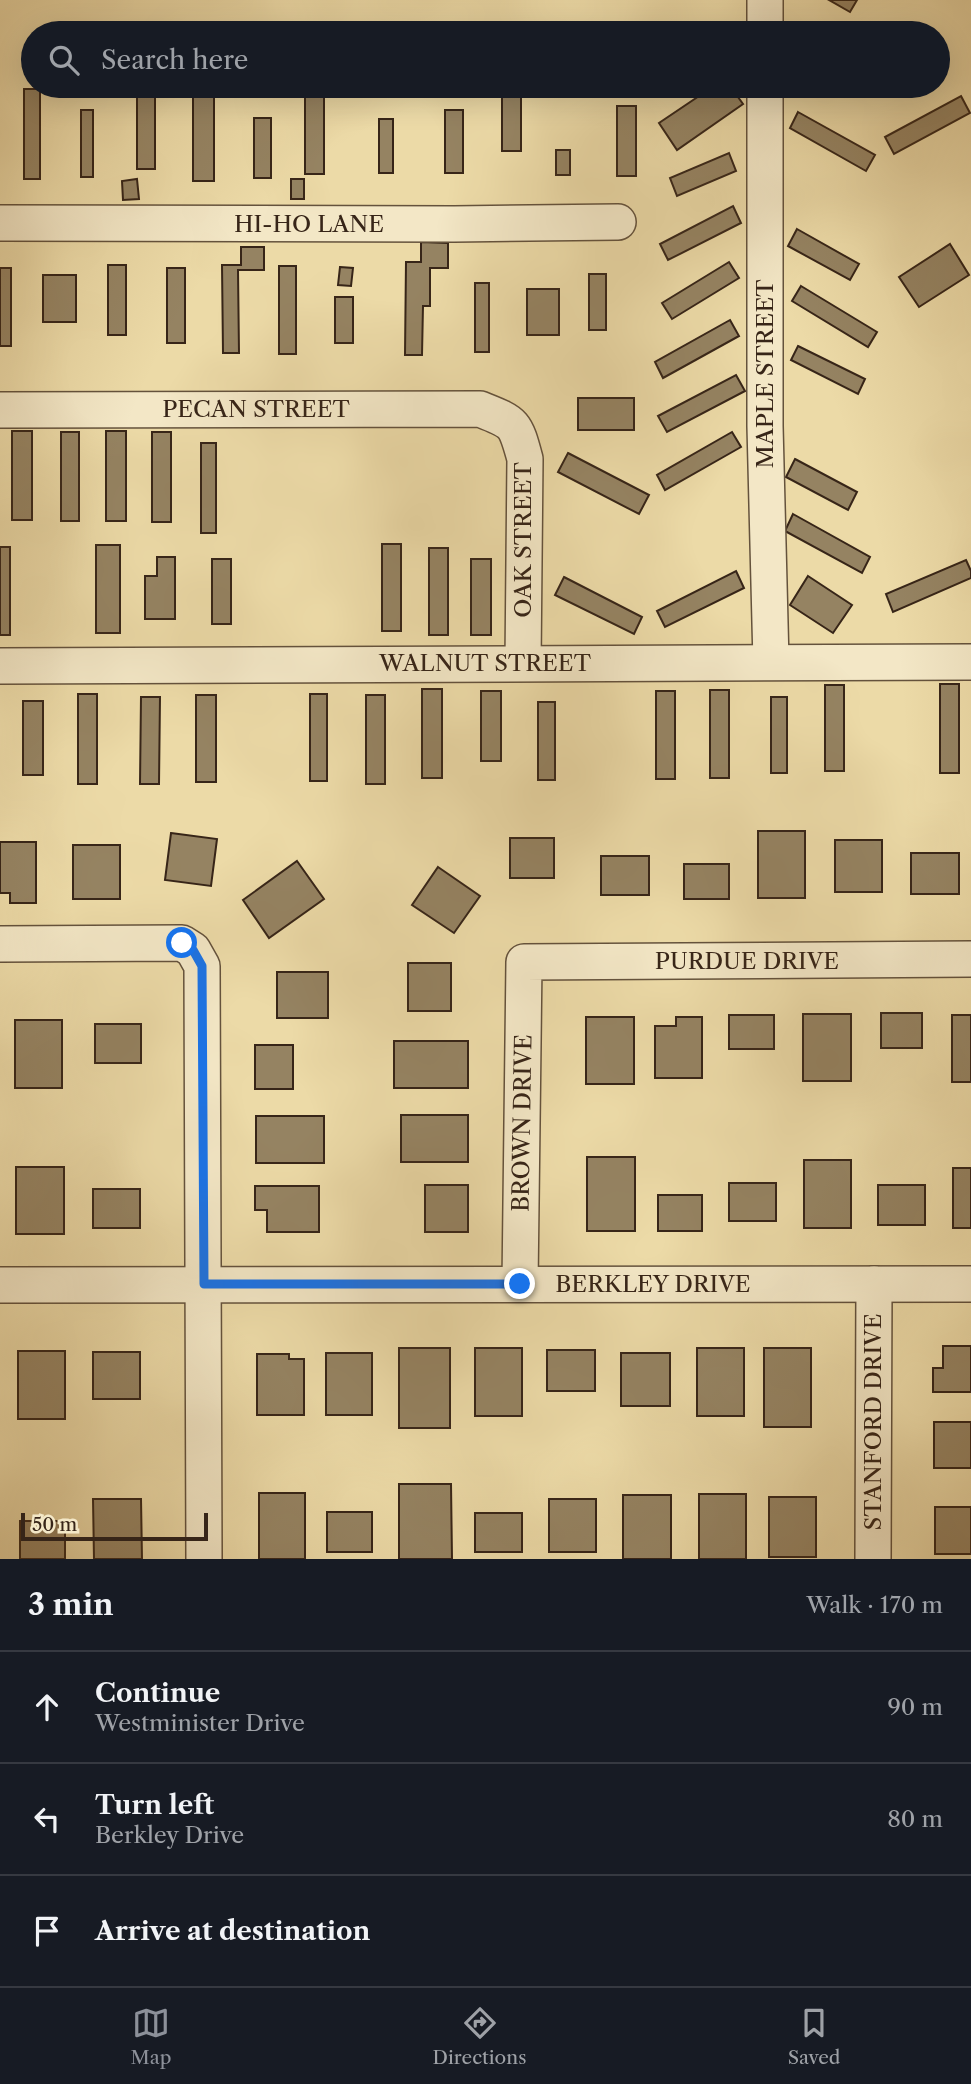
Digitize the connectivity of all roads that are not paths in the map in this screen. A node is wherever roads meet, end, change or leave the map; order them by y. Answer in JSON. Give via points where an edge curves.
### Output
{"nodes":[{"id":1,"x":765,"y":0,"type":"edge"},
{"id":2,"x":765,"y":21,"type":"edge"},
{"id":3,"x":765,"y":98,"type":"edge"},
{"id":4,"x":618,"y":222,"type":"dead end"},
{"id":5,"x":0,"y":223,"type":"edge"},
{"id":6,"x":0,"y":410,"type":"edge"},
{"id":7,"x":510,"y":421,"type":"joint"},
{"id":8,"x":771,"y":662,"type":"junction"},
{"id":9,"x":971,"y":662,"type":"edge"},
{"id":10,"x":523,"y":663,"type":"junction"},
{"id":11,"x":0,"y":666,"type":"edge"},
{"id":12,"x":0,"y":944,"type":"edge"},
{"id":13,"x":971,"y":959,"type":"edge"},
{"id":14,"x":524,"y":962,"type":"joint"},
{"id":15,"x":0,"y":1284,"type":"edge"},
{"id":16,"x":204,"y":1284,"type":"junction"},
{"id":17,"x":520,"y":1284,"type":"junction"},
{"id":18,"x":874,"y":1284,"type":"junction"},
{"id":19,"x":971,"y":1284,"type":"edge"},
{"id":20,"x":204,"y":1559,"type":"edge"},
{"id":21,"x":873,"y":1559,"type":"edge"}],
"edges":[{"from":1,"to":2,"type":"street"},
{"from":3,"to":8,"type":"street","name":"MAPLE STREET"},
{"from":4,"to":5,"type":"street","name":"HI-HO LANE"},
{"from":6,"to":7,"type":"street","name":"PECAN STREET","via":[[480,409]]},
{"from":7,"to":10,"type":"street","name":"OAK STREET","via":[[525,459]]},
{"from":8,"to":9,"type":"street","name":"WALNUT STREET"},
{"from":8,"to":10,"type":"street","name":"WALNUT STREET"},
{"from":10,"to":11,"type":"street","name":"WALNUT STREET"},
{"from":12,"to":16,"type":"street","via":[[182,943],[193,950],[202,966]]},
{"from":13,"to":14,"type":"street","name":"PURDUE DRIVE"},
{"from":14,"to":17,"type":"street","name":"BROWN DRIVE"},
{"from":15,"to":16,"type":"street","name":"BERKLEY DRIVE"},
{"from":16,"to":17,"type":"street","name":"BERKLEY DRIVE"},
{"from":16,"to":20,"type":"street"},
{"from":17,"to":18,"type":"street","name":"BERKLEY DRIVE"},
{"from":18,"to":19,"type":"street","name":"BERKLEY DRIVE"},
{"from":18,"to":21,"type":"street","name":"STANFORD DRIVE"}]}
